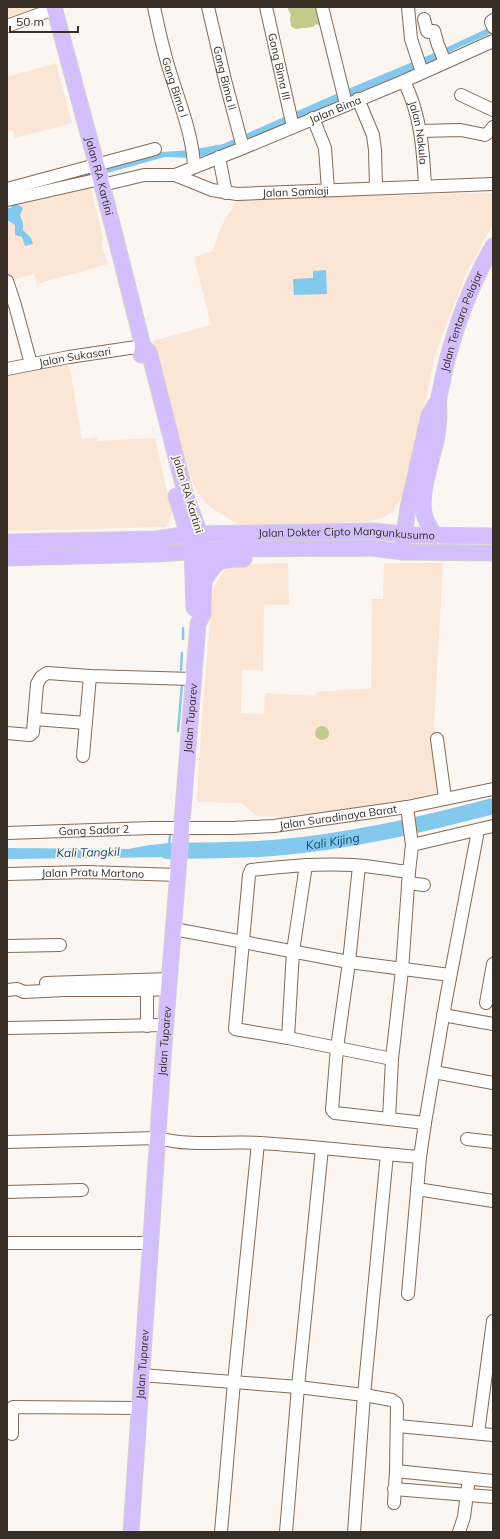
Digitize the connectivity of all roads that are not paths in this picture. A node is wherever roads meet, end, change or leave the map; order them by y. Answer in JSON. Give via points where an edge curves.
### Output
{"nodes":[{"id":1,"x":154,"y":7,"type":"edge"},
{"id":2,"x":208,"y":7,"type":"edge"},
{"id":3,"x":266,"y":7,"type":"edge"},
{"id":4,"x":322,"y":7,"type":"edge"},
{"id":5,"x":408,"y":7,"type":"edge"},
{"id":6,"x":54,"y":8,"type":"edge"},
{"id":7,"x":424,"y":19,"type":"dead end"},
{"id":8,"x":7,"y":26,"type":"edge"},
{"id":9,"x":493,"y":41,"type":"edge"},
{"id":10,"x":443,"y":56,"type":"junction"},
{"id":11,"x":421,"y":70,"type":"junction"},
{"id":12,"x":404,"y":80,"type":"junction"},
{"id":13,"x":461,"y":95,"type":"dead end"},
{"id":14,"x":344,"y":98,"type":"junction"},
{"id":15,"x":358,"y":99,"type":"junction"},
{"id":16,"x":493,"y":110,"type":"edge"},
{"id":17,"x":313,"y":118,"type":"junction"},
{"id":18,"x":291,"y":121,"type":"junction"},
{"id":19,"x":493,"y":128,"type":"edge"},
{"id":20,"x":420,"y":131,"type":"junction"},
{"id":21,"x":241,"y":142,"type":"junction"},
{"id":22,"x":155,"y":149,"type":"dead end"},
{"id":23,"x":219,"y":157,"type":"junction"},
{"id":24,"x":193,"y":158,"type":"junction"},
{"id":25,"x":99,"y":174,"type":"junction"},
{"id":26,"x":175,"y":175,"type":"junction"},
{"id":27,"x":493,"y":184,"type":"edge"},
{"id":28,"x":425,"y":186,"type":"junction"},
{"id":29,"x":7,"y":188,"type":"edge"},
{"id":30,"x":376,"y":188,"type":"junction"},
{"id":31,"x":328,"y":190,"type":"junction"},
{"id":32,"x":226,"y":193,"type":"junction"},
{"id":33,"x":7,"y":200,"type":"edge"},
{"id":34,"x":493,"y":246,"type":"edge"},
{"id":35,"x":7,"y":281,"type":"edge"},
{"id":36,"x":143,"y":346,"type":"junction"},
{"id":37,"x":31,"y":364,"type":"junction"},
{"id":38,"x":7,"y":369,"type":"edge"},
{"id":39,"x":429,"y":446,"type":"junction"},
{"id":40,"x":194,"y":534,"type":"junction"},
{"id":41,"x":404,"y":534,"type":"junction"},
{"id":42,"x":434,"y":535,"type":"junction"},
{"id":43,"x":493,"y":536,"type":"edge"},
{"id":44,"x":7,"y":542,"type":"edge"},
{"id":45,"x":277,"y":549,"type":"junction"},
{"id":46,"x":198,"y":551,"type":"junction"},
{"id":47,"x":403,"y":552,"type":"junction"},
{"id":48,"x":493,"y":553,"type":"edge"},
{"id":49,"x":7,"y":558,"type":"edge"},
{"id":50,"x":204,"y":581,"type":"junction"},
{"id":51,"x":198,"y":624,"type":"junction"},
{"id":52,"x":90,"y":676,"type":"junction"},
{"id":53,"x":193,"y":679,"type":"junction"},
{"id":54,"x":34,"y":719,"type":"junction"},
{"id":55,"x":86,"y":723,"type":"junction"},
{"id":56,"x":7,"y":733,"type":"edge"},
{"id":57,"x":437,"y":739,"type":"dead end"},
{"id":58,"x":83,"y":756,"type":"dead end"},
{"id":59,"x":493,"y":789,"type":"edge"},
{"id":60,"x":446,"y":798,"type":"junction"},
{"id":61,"x":407,"y":808,"type":"junction"},
{"id":62,"x":493,"y":826,"type":"edge"},
{"id":63,"x":182,"y":831,"type":"junction"},
{"id":64,"x":7,"y":833,"type":"edge"},
{"id":65,"x":477,"y":836,"type":"dead end"},
{"id":66,"x":412,"y":843,"type":"junction"},
{"id":67,"x":306,"y":865,"type":"junction"},
{"id":68,"x":359,"y":866,"type":"junction"},
{"id":69,"x":178,"y":873,"type":"junction"},
{"id":70,"x":7,"y":874,"type":"edge"},
{"id":71,"x":409,"y":878,"type":"junction"},
{"id":72,"x":424,"y":885,"type":"dead end"},
{"id":73,"x":174,"y":929,"type":"junction"},
{"id":74,"x":243,"y":943,"type":"junction"},
{"id":75,"x":60,"y":945,"type":"dead end"},
{"id":76,"x":7,"y":946,"type":"edge"},
{"id":77,"x":293,"y":952,"type":"junction"},
{"id":78,"x":349,"y":962,"type":"junction"},
{"id":79,"x":493,"y":964,"type":"edge"},
{"id":80,"x":402,"y":970,"type":"junction"},
{"id":81,"x":450,"y":975,"type":"junction"},
{"id":82,"x":169,"y":984,"type":"junction"},
{"id":83,"x":147,"y":985,"type":"junction"},
{"id":84,"x":12,"y":990,"type":"edge"},
{"id":85,"x":486,"y":1003,"type":"dead end"},
{"id":86,"x":443,"y":1015,"type":"junction"},
{"id":87,"x":493,"y":1024,"type":"edge"},
{"id":88,"x":165,"y":1025,"type":"junction"},
{"id":89,"x":147,"y":1026,"type":"junction"},
{"id":90,"x":7,"y":1028,"type":"edge"},
{"id":91,"x":288,"y":1038,"type":"junction"},
{"id":92,"x":337,"y":1048,"type":"junction"},
{"id":93,"x":392,"y":1059,"type":"junction"},
{"id":94,"x":434,"y":1072,"type":"junction"},
{"id":95,"x":493,"y":1083,"type":"edge"},
{"id":96,"x":389,"y":1119,"type":"junction"},
{"id":97,"x":425,"y":1123,"type":"junction"},
{"id":98,"x":158,"y":1138,"type":"junction"},
{"id":99,"x":467,"y":1139,"type":"dead end"},
{"id":100,"x":7,"y":1142,"type":"edge"},
{"id":101,"x":493,"y":1142,"type":"edge"},
{"id":102,"x":258,"y":1143,"type":"junction"},
{"id":103,"x":322,"y":1148,"type":"junction"},
{"id":104,"x":387,"y":1154,"type":"junction"},
{"id":105,"x":420,"y":1157,"type":"junction"},
{"id":106,"x":417,"y":1189,"type":"junction"},
{"id":107,"x":82,"y":1190,"type":"dead end"},
{"id":108,"x":7,"y":1192,"type":"edge"},
{"id":109,"x":493,"y":1201,"type":"edge"},
{"id":110,"x":7,"y":1243,"type":"edge"},
{"id":111,"x":151,"y":1243,"type":"junction"},
{"id":112,"x":408,"y":1294,"type":"dead end"},
{"id":113,"x":493,"y":1328,"type":"edge"},
{"id":114,"x":142,"y":1375,"type":"junction"},
{"id":115,"x":234,"y":1382,"type":"junction"},
{"id":116,"x":298,"y":1387,"type":"junction"},
{"id":117,"x":489,"y":1388,"type":"edge"},
{"id":118,"x":364,"y":1394,"type":"junction"},
{"id":119,"x":139,"y":1408,"type":"junction"},
{"id":120,"x":398,"y":1426,"type":"junction"},
{"id":121,"x":478,"y":1433,"type":"junction"},
{"id":122,"x":12,"y":1434,"type":"dead end"},
{"id":123,"x":493,"y":1435,"type":"edge"},
{"id":124,"x":396,"y":1471,"type":"junction"},
{"id":125,"x":469,"y":1478,"type":"junction"},
{"id":126,"x":493,"y":1481,"type":"edge"},
{"id":127,"x":394,"y":1488,"type":"junction"},
{"id":128,"x":467,"y":1494,"type":"junction"},
{"id":129,"x":493,"y":1497,"type":"edge"},
{"id":130,"x":394,"y":1503,"type":"dead end"},
{"id":131,"x":131,"y":1532,"type":"edge"},
{"id":132,"x":221,"y":1532,"type":"edge"},
{"id":133,"x":286,"y":1532,"type":"edge"},
{"id":134,"x":354,"y":1532,"type":"edge"},
{"id":135,"x":459,"y":1532,"type":"edge"}],
"edges":[{"from":1,"to":24,"type":"street","name":"Gang Bima I"},
{"from":2,"to":21,"type":"street","name":"Gang Bima II"},
{"from":3,"to":18,"type":"street","name":"Gang Bima III"},
{"from":4,"to":14,"type":"street"},
{"from":5,"to":11,"type":"street","via":[[411,39]]},
{"from":6,"to":8,"type":"street"},
{"from":6,"to":25,"type":"main road","name":"Jalan RA Kartini"},
{"from":7,"to":10,"type":"street","via":[[427,31],[434,31]]},
{"from":9,"to":10,"type":"street","name":"Jalan Bima"},
{"from":10,"to":11,"type":"street","name":"Jalan Bima"},
{"from":11,"to":12,"type":"street","name":"Jalan Bima"},
{"from":12,"to":15,"type":"street","name":"Jalan Bima"},
{"from":12,"to":20,"type":"street","name":"Jalan Nakula","via":[[413,99]]},
{"from":13,"to":16,"type":"street"},
{"from":14,"to":15,"type":"street","name":"Jalan Bima"},
{"from":14,"to":17,"type":"street","name":"Jalan Bima"},
{"from":15,"to":30,"type":"street","via":[[373,135]]},
{"from":17,"to":18,"type":"street","name":"Jalan Bima"},
{"from":17,"to":31,"type":"street","via":[[325,148]]},
{"from":18,"to":21,"type":"street","name":"Jalan Bima"},
{"from":19,"to":20,"type":"street","via":[[485,135],[461,130]]},
{"from":20,"to":28,"type":"street","name":"Jalan Nakula"},
{"from":21,"to":23,"type":"street","name":"Jalan Bima"},
{"from":22,"to":25,"type":"street"},
{"from":23,"to":24,"type":"street","name":"Jalan Bima"},
{"from":23,"to":32,"type":"street"},
{"from":24,"to":26,"type":"street","name":"Jalan Bima"},
{"from":25,"to":26,"type":"street","name":"Jalan Samiaji"},
{"from":25,"to":29,"type":"street"},
{"from":25,"to":33,"type":"street"},
{"from":25,"to":36,"type":"main road","name":"Jalan RA Kartini"},
{"from":26,"to":32,"type":"street","name":"Jalan Samiaji"},
{"from":27,"to":28,"type":"street","name":"Jalan Samiaji"},
{"from":28,"to":30,"type":"street","name":"Jalan Samiaji"},
{"from":30,"to":31,"type":"street","name":"Jalan Samiaji"},
{"from":31,"to":32,"type":"street","name":"Jalan Samiaji"},
{"from":34,"to":39,"type":"main road","name":"Jalan Tentara Pelajar","via":[[462,311],[448,356]]},
{"from":35,"to":37,"type":"street"},
{"from":36,"to":37,"type":"street","name":"Jalan Sukasari"},
{"from":36,"to":40,"type":"main road","name":"Jalan RA Kartini","via":[[150,352]]},
{"from":37,"to":38,"type":"street","name":"Jalan Sukasari"},
{"from":39,"to":41,"type":"main road","name":"Jalan Tentara Pelajar"},
{"from":39,"to":42,"type":"main road","name":"Jalan Tentara Pelajar","via":[[423,507],[427,523]]},
{"from":40,"to":41,"type":"main road","name":"Jalan Dokter Cipto Mangunkusumo","via":[[373,531]]},
{"from":40,"to":44,"type":"main road","name":"Jalan Dokter Cipto Mangunkusumo","via":[[157,539]]},
{"from":40,"to":46,"type":"main road","name":"Jalan RA Kartini"},
{"from":41,"to":42,"type":"main road","name":"Jalan Dokter Cipto Mangunkusumo"},
{"from":41,"to":47,"type":"main road","name":"Jalan Tentara Pelajar"},
{"from":42,"to":43,"type":"main road","name":"Jalan Dokter Cipto Mangunkusumo"},
{"from":45,"to":46,"type":"main road","name":"Jalan Dokter Cipto Mangunkusumo"},
{"from":45,"to":47,"type":"main road","name":"Jalan Dokter Cipto Mangunkusumo","via":[[371,548]]},
{"from":45,"to":50,"type":"main road","via":[[270,556],[263,558],[218,562]]},
{"from":46,"to":49,"type":"main road","name":"Jalan Dokter Cipto Mangunkusumo"},
{"from":46,"to":50,"type":"main road","name":"Jalan Tuparev"},
{"from":46,"to":51,"type":"main road","via":[[194,615]]},
{"from":47,"to":48,"type":"main road","name":"Jalan Dokter Cipto Mangunkusumo"},
{"from":50,"to":51,"type":"main road","name":"Jalan Tuparev","via":[[203,614]]},
{"from":51,"to":53,"type":"main road","name":"Jalan Tuparev"},
{"from":52,"to":53,"type":"street"},
{"from":52,"to":54,"type":"street","via":[[47,673],[41,677],[37,684]]},
{"from":52,"to":55,"type":"street"},
{"from":53,"to":63,"type":"main road","name":"Jalan Tuparev"},
{"from":54,"to":55,"type":"street"},
{"from":54,"to":56,"type":"street","via":[[32,734]]},
{"from":55,"to":58,"type":"street"},
{"from":57,"to":60,"type":"street"},
{"from":59,"to":60,"type":"street","name":"Jalan Suradinaya Barat"},
{"from":60,"to":61,"type":"street","name":"Jalan Suradinaya Barat"},
{"from":61,"to":63,"type":"street","name":"Jalan Suradinaya Barat","via":[[274,826]]},
{"from":61,"to":66,"type":"street"},
{"from":62,"to":66,"type":"street"},
{"from":63,"to":64,"type":"street","name":"Gang Sadar 2","via":[[151,828]]},
{"from":63,"to":69,"type":"main road","name":"Jalan Tuparev"},
{"from":65,"to":81,"type":"street"},
{"from":66,"to":71,"type":"street"},
{"from":67,"to":68,"type":"street"},
{"from":67,"to":74,"type":"street","via":[[251,870]]},
{"from":67,"to":77,"type":"street"},
{"from":68,"to":71,"type":"street"},
{"from":68,"to":78,"type":"street"},
{"from":69,"to":70,"type":"street","name":"Jalan Pratu Martono"},
{"from":69,"to":73,"type":"main road","name":"Jalan Tuparev"},
{"from":71,"to":72,"type":"street"},
{"from":71,"to":80,"type":"street"},
{"from":73,"to":74,"type":"street"},
{"from":73,"to":82,"type":"main road","name":"Jalan Tuparev"},
{"from":74,"to":77,"type":"street"},
{"from":74,"to":91,"type":"street","via":[[234,1029]]},
{"from":75,"to":76,"type":"street"},
{"from":77,"to":78,"type":"street"},
{"from":77,"to":91,"type":"street"},
{"from":78,"to":80,"type":"street"},
{"from":78,"to":92,"type":"street"},
{"from":79,"to":85,"type":"street"},
{"from":80,"to":81,"type":"street"},
{"from":80,"to":93,"type":"street"},
{"from":81,"to":86,"type":"street"},
{"from":82,"to":83,"type":"street"},
{"from":82,"to":88,"type":"main road","name":"Jalan Tuparev"},
{"from":83,"to":84,"type":"street","via":[[25,984]]},
{"from":83,"to":89,"type":"street"},
{"from":86,"to":87,"type":"street"},
{"from":86,"to":94,"type":"street"},
{"from":88,"to":89,"type":"street"},
{"from":88,"to":98,"type":"main road","name":"Jalan Tuparev"},
{"from":89,"to":90,"type":"street"},
{"from":91,"to":92,"type":"street"},
{"from":92,"to":93,"type":"street"},
{"from":92,"to":96,"type":"street","via":[[332,1110],[335,1113]]},
{"from":93,"to":96,"type":"street"},
{"from":94,"to":95,"type":"street"},
{"from":94,"to":97,"type":"street"},
{"from":96,"to":97,"type":"street"},
{"from":97,"to":105,"type":"street"},
{"from":98,"to":100,"type":"street"},
{"from":98,"to":102,"type":"street","via":[[188,1143]]},
{"from":98,"to":111,"type":"main road","name":"Jalan Tuparev"},
{"from":99,"to":101,"type":"street"},
{"from":102,"to":103,"type":"street"},
{"from":102,"to":115,"type":"street"},
{"from":103,"to":104,"type":"street"},
{"from":103,"to":116,"type":"street"},
{"from":104,"to":105,"type":"street"},
{"from":104,"to":118,"type":"street"},
{"from":105,"to":106,"type":"street"},
{"from":106,"to":109,"type":"street"},
{"from":106,"to":112,"type":"street"},
{"from":107,"to":108,"type":"street"},
{"from":110,"to":111,"type":"street"},
{"from":111,"to":114,"type":"main road","name":"Jalan Tuparev"},
{"from":113,"to":117,"type":"street"},
{"from":114,"to":115,"type":"street"},
{"from":114,"to":119,"type":"main road","name":"Jalan Tuparev"},
{"from":115,"to":116,"type":"street"},
{"from":115,"to":132,"type":"street"},
{"from":116,"to":118,"type":"street"},
{"from":116,"to":133,"type":"street"},
{"from":117,"to":121,"type":"street"},
{"from":118,"to":120,"type":"street","via":[[396,1403]]},
{"from":118,"to":134,"type":"street"},
{"from":119,"to":122,"type":"street","via":[[13,1407]]},
{"from":119,"to":131,"type":"main road","name":"Jalan Tuparev"},
{"from":120,"to":121,"type":"street"},
{"from":120,"to":124,"type":"street"},
{"from":121,"to":123,"type":"street"},
{"from":124,"to":125,"type":"street"},
{"from":124,"to":127,"type":"street"},
{"from":125,"to":126,"type":"street"},
{"from":125,"to":128,"type":"street"},
{"from":127,"to":128,"type":"street"},
{"from":127,"to":130,"type":"street"},
{"from":128,"to":129,"type":"street"},
{"from":128,"to":135,"type":"street"}]}
